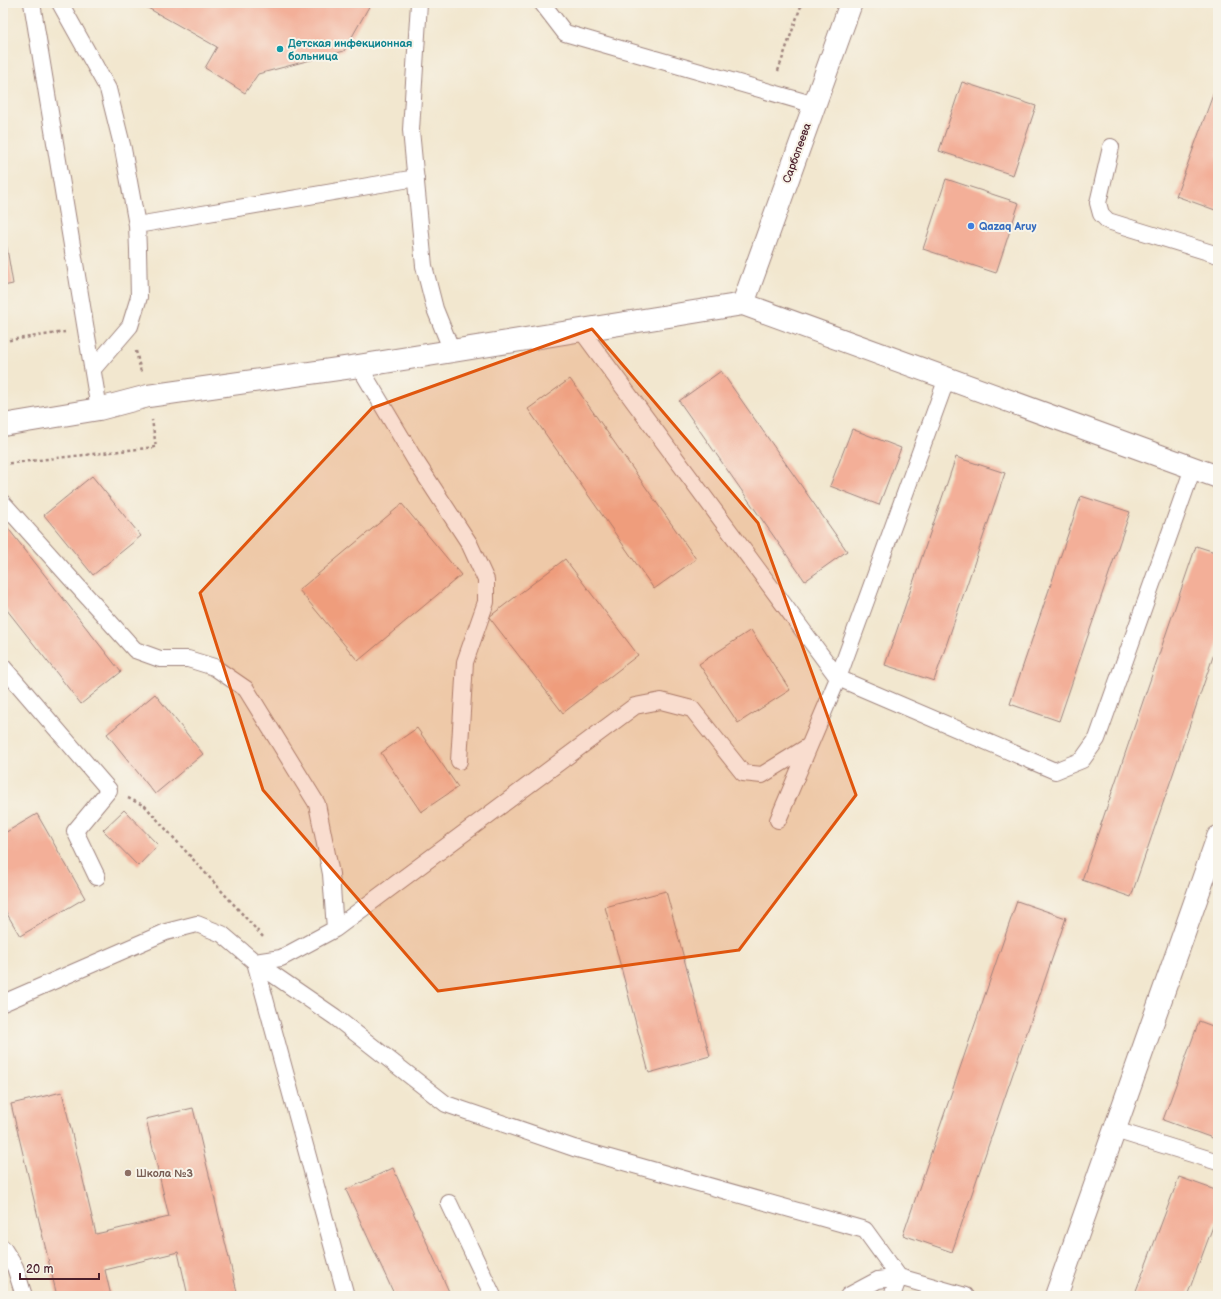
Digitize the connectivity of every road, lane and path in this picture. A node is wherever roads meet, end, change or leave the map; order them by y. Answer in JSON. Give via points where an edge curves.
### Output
{"nodes":[{"id":1,"x":32,"y":3,"type":"edge"},
{"id":2,"x":60,"y":3,"type":"edge"},
{"id":3,"x":419,"y":3,"type":"edge"},
{"id":4,"x":542,"y":3,"type":"edge"},
{"id":5,"x":802,"y":3,"type":"edge"},
{"id":6,"x":851,"y":3,"type":"edge"},
{"id":7,"x":771,"y":92,"type":"junction"},
{"id":8,"x":815,"y":105,"type":"junction"},
{"id":9,"x":1111,"y":147,"type":"dead end"},
{"id":10,"x":416,"y":178,"type":"junction"},
{"id":11,"x":137,"y":225,"type":"junction"},
{"id":12,"x":1218,"y":255,"type":"edge"},
{"id":13,"x":743,"y":304,"type":"junction"},
{"id":14,"x":582,"y":330,"type":"junction"},
{"id":15,"x":452,"y":351,"type":"junction"},
{"id":16,"x":359,"y":366,"type":"junction"},
{"id":17,"x":93,"y":369,"type":"junction"},
{"id":18,"x":947,"y":378,"type":"junction"},
{"id":19,"x":148,"y":396,"type":"junction"},
{"id":20,"x":99,"y":409,"type":"junction"},
{"id":21,"x":3,"y":425,"type":"edge"},
{"id":22,"x":3,"y":464,"type":"edge"},
{"id":23,"x":1193,"y":468,"type":"junction"},
{"id":24,"x":1218,"y":477,"type":"edge"},
{"id":25,"x":3,"y":503,"type":"edge"},
{"id":26,"x":3,"y":667,"type":"edge"},
{"id":27,"x":838,"y":678,"type":"junction"},
{"id":28,"x":809,"y":746,"type":"junction"},
{"id":29,"x":459,"y":761,"type":"dead end"},
{"id":30,"x":109,"y":790,"type":"junction"},
{"id":31,"x":778,"y":820,"type":"dead end"},
{"id":32,"x":1218,"y":837,"type":"edge"},
{"id":33,"x":97,"y":877,"type":"dead end"},
{"id":34,"x":335,"y":929,"type":"junction"},
{"id":35,"x":281,"y":958,"type":"junction"},
{"id":36,"x":255,"y":962,"type":"junction"},
{"id":37,"x":3,"y":1003,"type":"edge"},
{"id":38,"x":1115,"y":1130,"type":"junction"},
{"id":39,"x":1218,"y":1162,"type":"edge"},
{"id":40,"x":449,"y":1203,"type":"dead end"},
{"id":41,"x":3,"y":1248,"type":"edge"},
{"id":42,"x":899,"y":1277,"type":"junction"},
{"id":43,"x":855,"y":1294,"type":"edge"},
{"id":44,"x":24,"y":1296,"type":"edge"},
{"id":45,"x":346,"y":1296,"type":"edge"},
{"id":46,"x":493,"y":1296,"type":"edge"},
{"id":47,"x":892,"y":1296,"type":"edge"},
{"id":48,"x":966,"y":1296,"type":"edge"},
{"id":49,"x":1056,"y":1296,"type":"edge"}],
"edges":[{"from":1,"to":17,"type":"lane"},
{"from":2,"to":11,"type":"lane","via":[[108,89],[123,149]]},
{"from":3,"to":10,"type":"lane","via":[[411,130]]},
{"from":4,"to":7,"type":"lane","via":[[565,33]]},
{"from":5,"to":7,"type":"path"},
{"from":6,"to":8,"type":"street","name":"Сарбопеева"},
{"from":7,"to":8,"type":"lane"},
{"from":8,"to":13,"type":"street","name":"Сарбопеева"},
{"from":9,"to":12,"type":"lane","via":[[1098,202],[1101,214],[1108,221]]},
{"from":10,"to":11,"type":"lane"},
{"from":10,"to":15,"type":"lane","via":[[424,266],[435,309]]},
{"from":11,"to":17,"type":"lane","via":[[139,297],[130,326]]},
{"from":13,"to":14,"type":"street"},
{"from":13,"to":18,"type":"street"},
{"from":14,"to":15,"type":"street"},
{"from":14,"to":27,"type":"lane"},
{"from":15,"to":16,"type":"street"},
{"from":16,"to":19,"type":"street"},
{"from":16,"to":29,"type":"lane","via":[[415,460],[469,543],[486,580],[486,602],[465,662]]},
{"from":17,"to":20,"type":"lane"},
{"from":18,"to":23,"type":"street"},
{"from":18,"to":27,"type":"lane"},
{"from":19,"to":20,"type":"street"},
{"from":19,"to":22,"type":"path","via":[[156,447]]},
{"from":20,"to":21,"type":"street"},
{"from":23,"to":24,"type":"street"},
{"from":23,"to":27,"type":"lane","via":[[1097,739],[1082,760],[1055,770]]},
{"from":25,"to":34,"type":"lane","via":[[134,650],[160,659],[188,659],[214,667],[246,689],[318,804],[331,874]]},
{"from":26,"to":30,"type":"lane"},
{"from":27,"to":28,"type":"lane"},
{"from":28,"to":31,"type":"lane"},
{"from":28,"to":34,"type":"lane","via":[[762,775],[743,773],[692,709],[661,701],[635,706]]},
{"from":30,"to":33,"type":"lane","via":[[75,831]]},
{"from":30,"to":35,"type":"path","via":[[145,806]]},
{"from":32,"to":38,"type":"street"},
{"from":34,"to":35,"type":"lane"},
{"from":35,"to":36,"type":"lane"},
{"from":36,"to":37,"type":"lane","via":[[222,934],[197,924],[166,932]]},
{"from":36,"to":42,"type":"lane","via":[[335,1017],[446,1104],[574,1148],[865,1230]]},
{"from":36,"to":45,"type":"lane"},
{"from":38,"to":39,"type":"lane"},
{"from":38,"to":49,"type":"street"},
{"from":40,"to":46,"type":"lane"},
{"from":41,"to":44,"type":"lane","via":[[15,1267]]},
{"from":42,"to":43,"type":"lane","via":[[878,1280]]},
{"from":42,"to":47,"type":"lane"},
{"from":42,"to":48,"type":"lane"}]}
